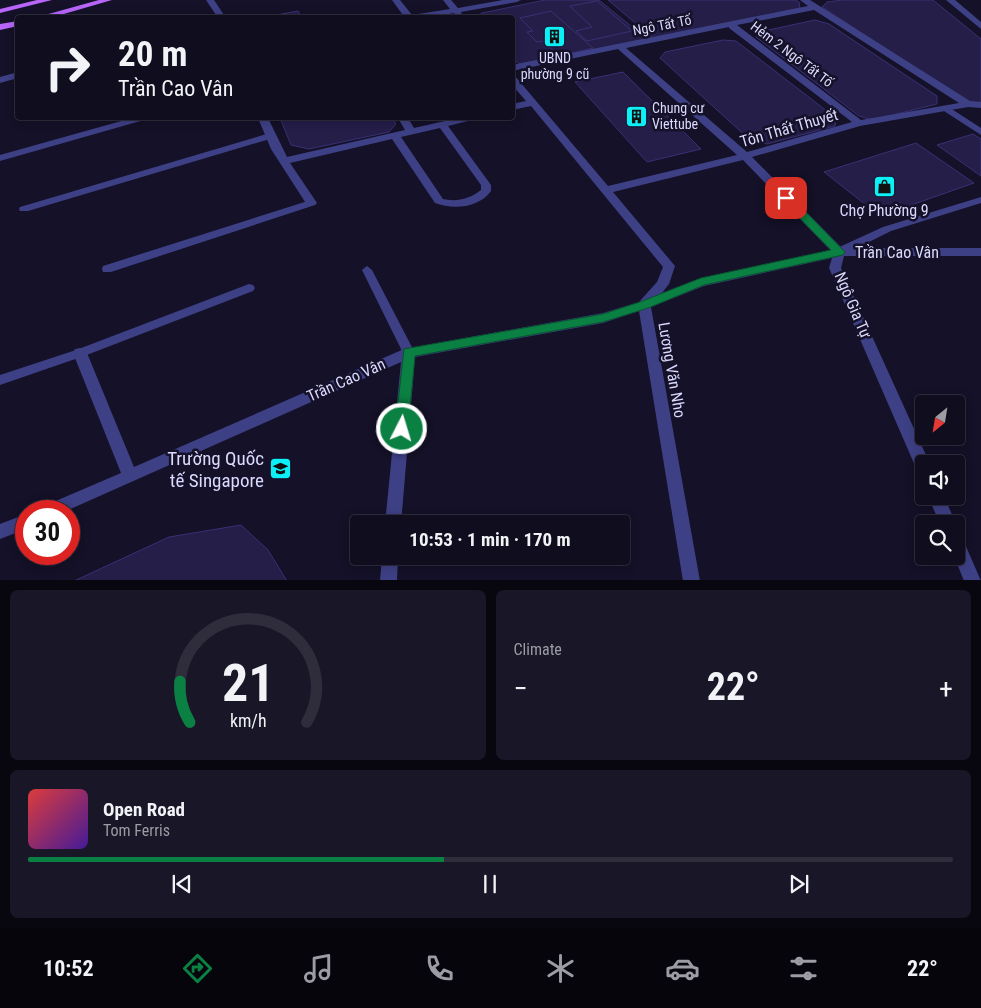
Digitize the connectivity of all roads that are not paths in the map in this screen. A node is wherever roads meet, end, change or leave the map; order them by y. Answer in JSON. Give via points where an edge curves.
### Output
{"nodes":[{"id":1,"x":48,"y":0,"type":"edge"},
{"id":2,"x":108,"y":0,"type":"edge"},
{"id":3,"x":210,"y":0,"type":"edge"},
{"id":4,"x":396,"y":0,"type":"edge"},
{"id":5,"x":447,"y":0,"type":"edge"},
{"id":6,"x":517,"y":0,"type":"edge"},
{"id":7,"x":950,"y":0,"type":"edge"},
{"id":8,"x":809,"y":2,"type":"edge"},
{"id":9,"x":455,"y":10,"type":"junction"},
{"id":10,"x":0,"y":11,"type":"edge"},
{"id":11,"x":50,"y":15,"type":"edge"},
{"id":12,"x":220,"y":15,"type":"edge"},
{"id":13,"x":408,"y":15,"type":"edge"},
{"id":14,"x":428,"y":15,"type":"edge"},
{"id":15,"x":459,"y":15,"type":"edge"},
{"id":16,"x":15,"y":23,"type":"edge"},
{"id":17,"x":732,"y":26,"type":"junction"},
{"id":18,"x":981,"y":26,"type":"edge"},
{"id":19,"x":0,"y":27,"type":"edge"},
{"id":20,"x":620,"y":47,"type":"junction"},
{"id":21,"x":515,"y":67,"type":"edge"},
{"id":22,"x":15,"y":76,"type":"edge"},
{"id":23,"x":0,"y":80,"type":"edge"},
{"id":24,"x":515,"y":82,"type":"edge"},
{"id":25,"x":533,"y":103,"type":"junction"},
{"id":26,"x":968,"y":104,"type":"junction"},
{"id":27,"x":981,"y":105,"type":"edge"},
{"id":28,"x":515,"y":107,"type":"edge"},
{"id":29,"x":947,"y":109,"type":"junction"},
{"id":30,"x":134,"y":120,"type":"edge"},
{"id":31,"x":264,"y":120,"type":"edge"},
{"id":32,"x":404,"y":120,"type":"edge"},
{"id":33,"x":460,"y":120,"type":"edge"},
{"id":34,"x":859,"y":123,"type":"junction"},
{"id":35,"x":442,"y":124,"type":"junction"},
{"id":36,"x":412,"y":131,"type":"junction"},
{"id":37,"x":981,"y":132,"type":"edge"},
{"id":38,"x":395,"y":135,"type":"junction"},
{"id":39,"x":270,"y":136,"type":"junction"},
{"id":40,"x":745,"y":156,"type":"junction"},
{"id":41,"x":0,"y":158,"type":"edge"},
{"id":42,"x":284,"y":160,"type":"junction"},
{"id":43,"x":608,"y":190,"type":"junction"},
{"id":44,"x":981,"y":200,"type":"edge"},
{"id":45,"x":310,"y":202,"type":"joint"},
{"id":46,"x":24,"y":209,"type":"dead end"},
{"id":47,"x":839,"y":252,"type":"junction"},
{"id":48,"x":981,"y":252,"type":"edge"},
{"id":49,"x":107,"y":269,"type":"dead end"},
{"id":50,"x":367,"y":270,"type":"dead end"},
{"id":51,"x":249,"y":288,"type":"dead end"},
{"id":52,"x":644,"y":305,"type":"junction"},
{"id":53,"x":80,"y":353,"type":"junction"},
{"id":54,"x":409,"y":353,"type":"junction"},
{"id":55,"x":0,"y":380,"type":"edge"},
{"id":56,"x":918,"y":455,"type":"edge"},
{"id":57,"x":130,"y":477,"type":"junction"},
{"id":58,"x":76,"y":500,"type":"edge"},
{"id":59,"x":394,"y":515,"type":"edge"},
{"id":60,"x":15,"y":526,"type":"edge"},
{"id":61,"x":0,"y":532,"type":"edge"},
{"id":62,"x":965,"y":561,"type":"edge"},
{"id":63,"x":389,"y":565,"type":"edge"},
{"id":64,"x":388,"y":580,"type":"edge"},
{"id":65,"x":692,"y":580,"type":"edge"},
{"id":66,"x":974,"y":580,"type":"edge"}],
"edges":[{"from":1,"to":10,"type":"main road"},
{"from":2,"to":11,"type":"main road"},
{"from":3,"to":12,"type":"street"},
{"from":4,"to":13,"type":"street"},
{"from":5,"to":9,"type":"street"},
{"from":6,"to":9,"type":"street"},
{"from":7,"to":18,"type":"street"},
{"from":8,"to":17,"type":"street","name":"Ngô Tất Tố"},
{"from":8,"to":26,"type":"street"},
{"from":9,"to":14,"type":"street"},
{"from":9,"to":15,"type":"street"},
{"from":16,"to":19,"type":"main road"},
{"from":17,"to":20,"type":"street","name":"Ngô Tất Tố"},
{"from":17,"to":34,"type":"street","name":"Hẻm 2 Ngô Tất Tố"},
{"from":20,"to":21,"type":"street","name":"Ngô Tất Tố"},
{"from":20,"to":40,"type":"street","name":"Ngô Gia Tự"},
{"from":22,"to":23,"type":"street"},
{"from":24,"to":25,"type":"street","name":"Lương Văn Nho"},
{"from":25,"to":28,"type":"street"},
{"from":25,"to":43,"type":"street","name":"Lương Văn Nho"},
{"from":26,"to":27,"type":"street","name":"Tôn Thất Thuyết"},
{"from":26,"to":29,"type":"street","name":"Tôn Thất Thuyết"},
{"from":29,"to":34,"type":"street","name":"Tôn Thất Thuyết"},
{"from":29,"to":37,"type":"lane"},
{"from":30,"to":41,"type":"street"},
{"from":31,"to":39,"type":"street"},
{"from":32,"to":36,"type":"street"},
{"from":33,"to":35,"type":"street"},
{"from":34,"to":40,"type":"street","name":"Tôn Thất Thuyết"},
{"from":35,"to":36,"type":"street"},
{"from":35,"to":38,"type":"street","via":[[486,185],[486,191],[480,197],[453,204],[439,201]]},
{"from":36,"to":38,"type":"street"},
{"from":38,"to":42,"type":"street"},
{"from":39,"to":42,"type":"street"},
{"from":39,"to":46,"type":"lane"},
{"from":40,"to":43,"type":"street","name":"Tôn Thất Thuyết"},
{"from":40,"to":47,"type":"street","name":"Ngô Gia Tự"},
{"from":42,"to":45,"type":"street"},
{"from":43,"to":52,"type":"street","name":"Lương Văn Nho","via":[[669,266],[664,284]]},
{"from":44,"to":47,"type":"lane","via":[[886,229]]},
{"from":45,"to":49,"type":"lane"},
{"from":47,"to":48,"type":"street","name":"Trần Cao Vân"},
{"from":47,"to":52,"type":"street","name":"Trần Cao Vân","via":[[701,282]]},
{"from":47,"to":56,"type":"street","name":"Ngô Gia Tự","via":[[835,268]]},
{"from":50,"to":54,"type":"lane"},
{"from":51,"to":53,"type":"lane"},
{"from":52,"to":54,"type":"street","name":"Trần Cao Vân","via":[[603,318]]},
{"from":52,"to":65,"type":"street","name":"Lương Văn Nho"},
{"from":53,"to":55,"type":"lane"},
{"from":53,"to":57,"type":"street"},
{"from":54,"to":57,"type":"street","name":"Trần Cao Vân"},
{"from":54,"to":59,"type":"street"},
{"from":57,"to":58,"type":"street","name":"Trần Cao Vân"},
{"from":60,"to":61,"type":"street"},
{"from":62,"to":66,"type":"street"},
{"from":63,"to":64,"type":"street"}]}
